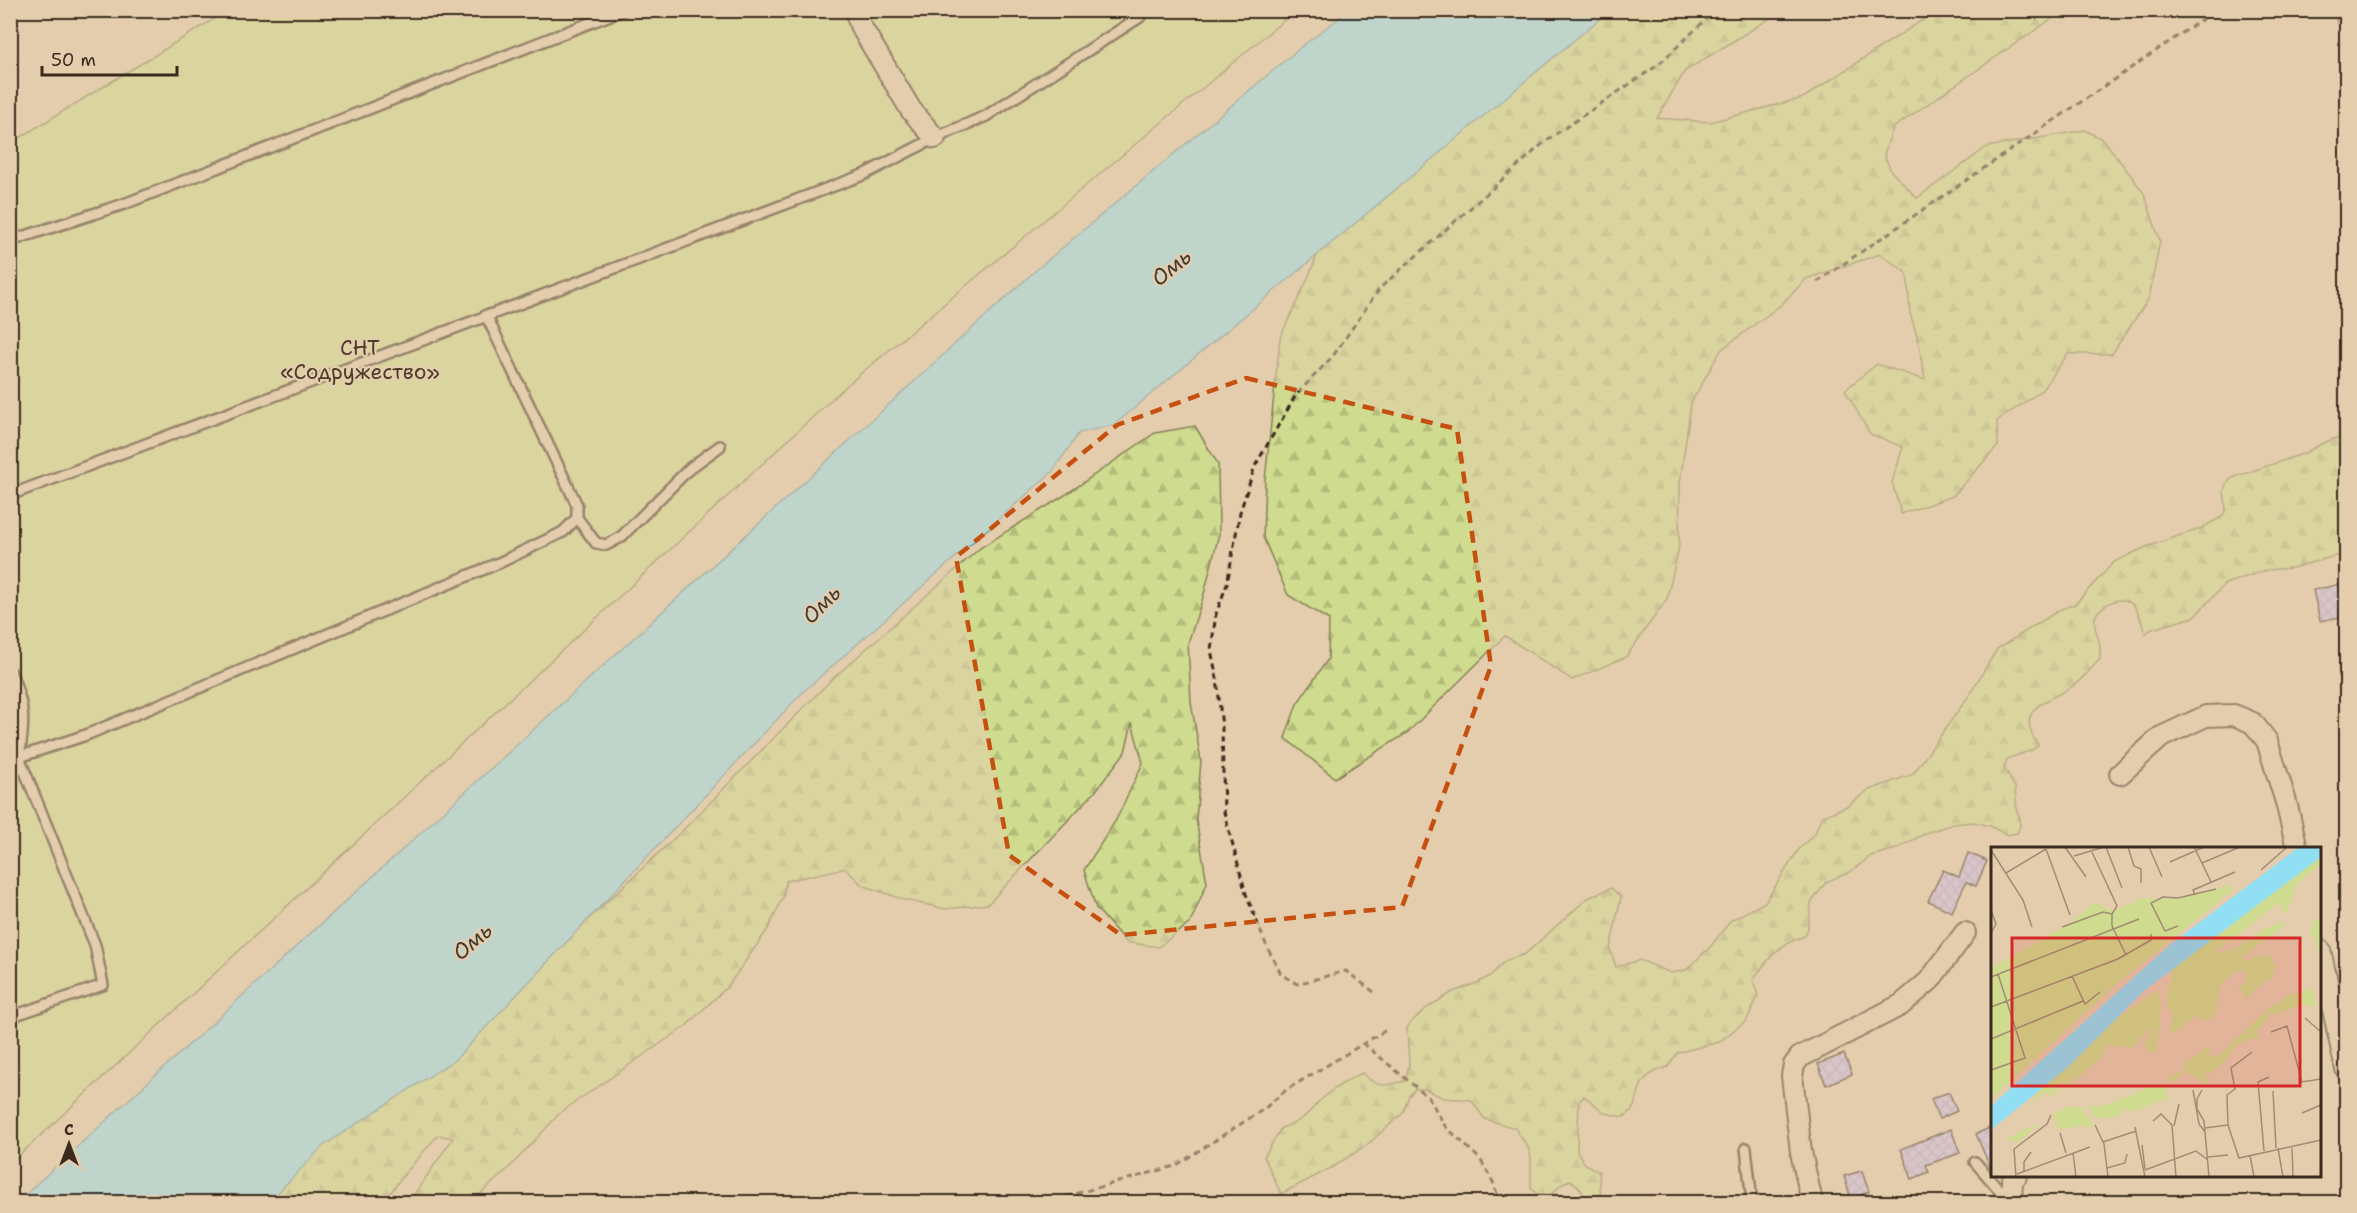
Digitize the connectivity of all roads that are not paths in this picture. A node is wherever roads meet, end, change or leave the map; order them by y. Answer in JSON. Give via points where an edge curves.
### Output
{"nodes":[{"id":1,"x":623,"y":10,"type":"edge"},
{"id":2,"x":855,"y":10,"type":"edge"},
{"id":3,"x":1143,"y":10,"type":"edge"},
{"id":4,"x":935,"y":138,"type":"junction"},
{"id":5,"x":10,"y":241,"type":"edge"},
{"id":6,"x":486,"y":315,"type":"junction"},
{"id":7,"x":720,"y":446,"type":"dead end"},
{"id":8,"x":10,"y":495,"type":"edge"},
{"id":9,"x":577,"y":518,"type":"junction"},
{"id":10,"x":10,"y":671,"type":"edge"},
{"id":11,"x":15,"y":759,"type":"edge"},
{"id":12,"x":2120,"y":774,"type":"dead end"},
{"id":13,"x":2296,"y":847,"type":"edge"},
{"id":14,"x":1965,"y":933,"type":"dead end"},
{"id":15,"x":2321,"y":959,"type":"edge"},
{"id":16,"x":10,"y":1017,"type":"edge"},
{"id":17,"x":2346,"y":1069,"type":"edge"},
{"id":18,"x":1746,"y":1148,"type":"dead end"},
{"id":19,"x":1975,"y":1162,"type":"dead end"},
{"id":20,"x":2015,"y":1177,"type":"edge"},
{"id":21,"x":1752,"y":1203,"type":"edge"},
{"id":22,"x":1812,"y":1203,"type":"edge"},
{"id":23,"x":2011,"y":1203,"type":"edge"}],
"edges":[{"from":1,"to":5,"type":"lane","via":[[124,204]]},
{"from":2,"to":4,"type":"street","via":[[911,110]]},
{"from":3,"to":4,"type":"lane","via":[[1140,17],[986,116]]},
{"from":4,"to":6,"type":"lane","via":[[863,175]]},
{"from":6,"to":8,"type":"lane"},
{"from":6,"to":9,"type":"lane","via":[[577,505]]},
{"from":7,"to":9,"type":"lane","via":[[690,468],[621,537],[606,545],[596,543]]},
{"from":9,"to":11,"type":"lane","via":[[563,532],[501,562],[86,735]]},
{"from":10,"to":11,"type":"lane","via":[[21,697],[24,729]]},
{"from":11,"to":16,"type":"lane","via":[[95,945],[103,985]]},
{"from":12,"to":13,"type":"street","via":[[2161,737],[2206,716],[2234,715],[2253,723],[2267,741]]},
{"from":14,"to":22,"type":"street","via":[[1929,981],[1901,1005],[1800,1058],[1794,1065],[1801,1152]]},
{"from":15,"to":17,"type":"street"},
{"from":18,"to":21,"type":"lane"},
{"from":19,"to":23,"type":"lane"},
{"from":20,"to":23,"type":"street"}]}
